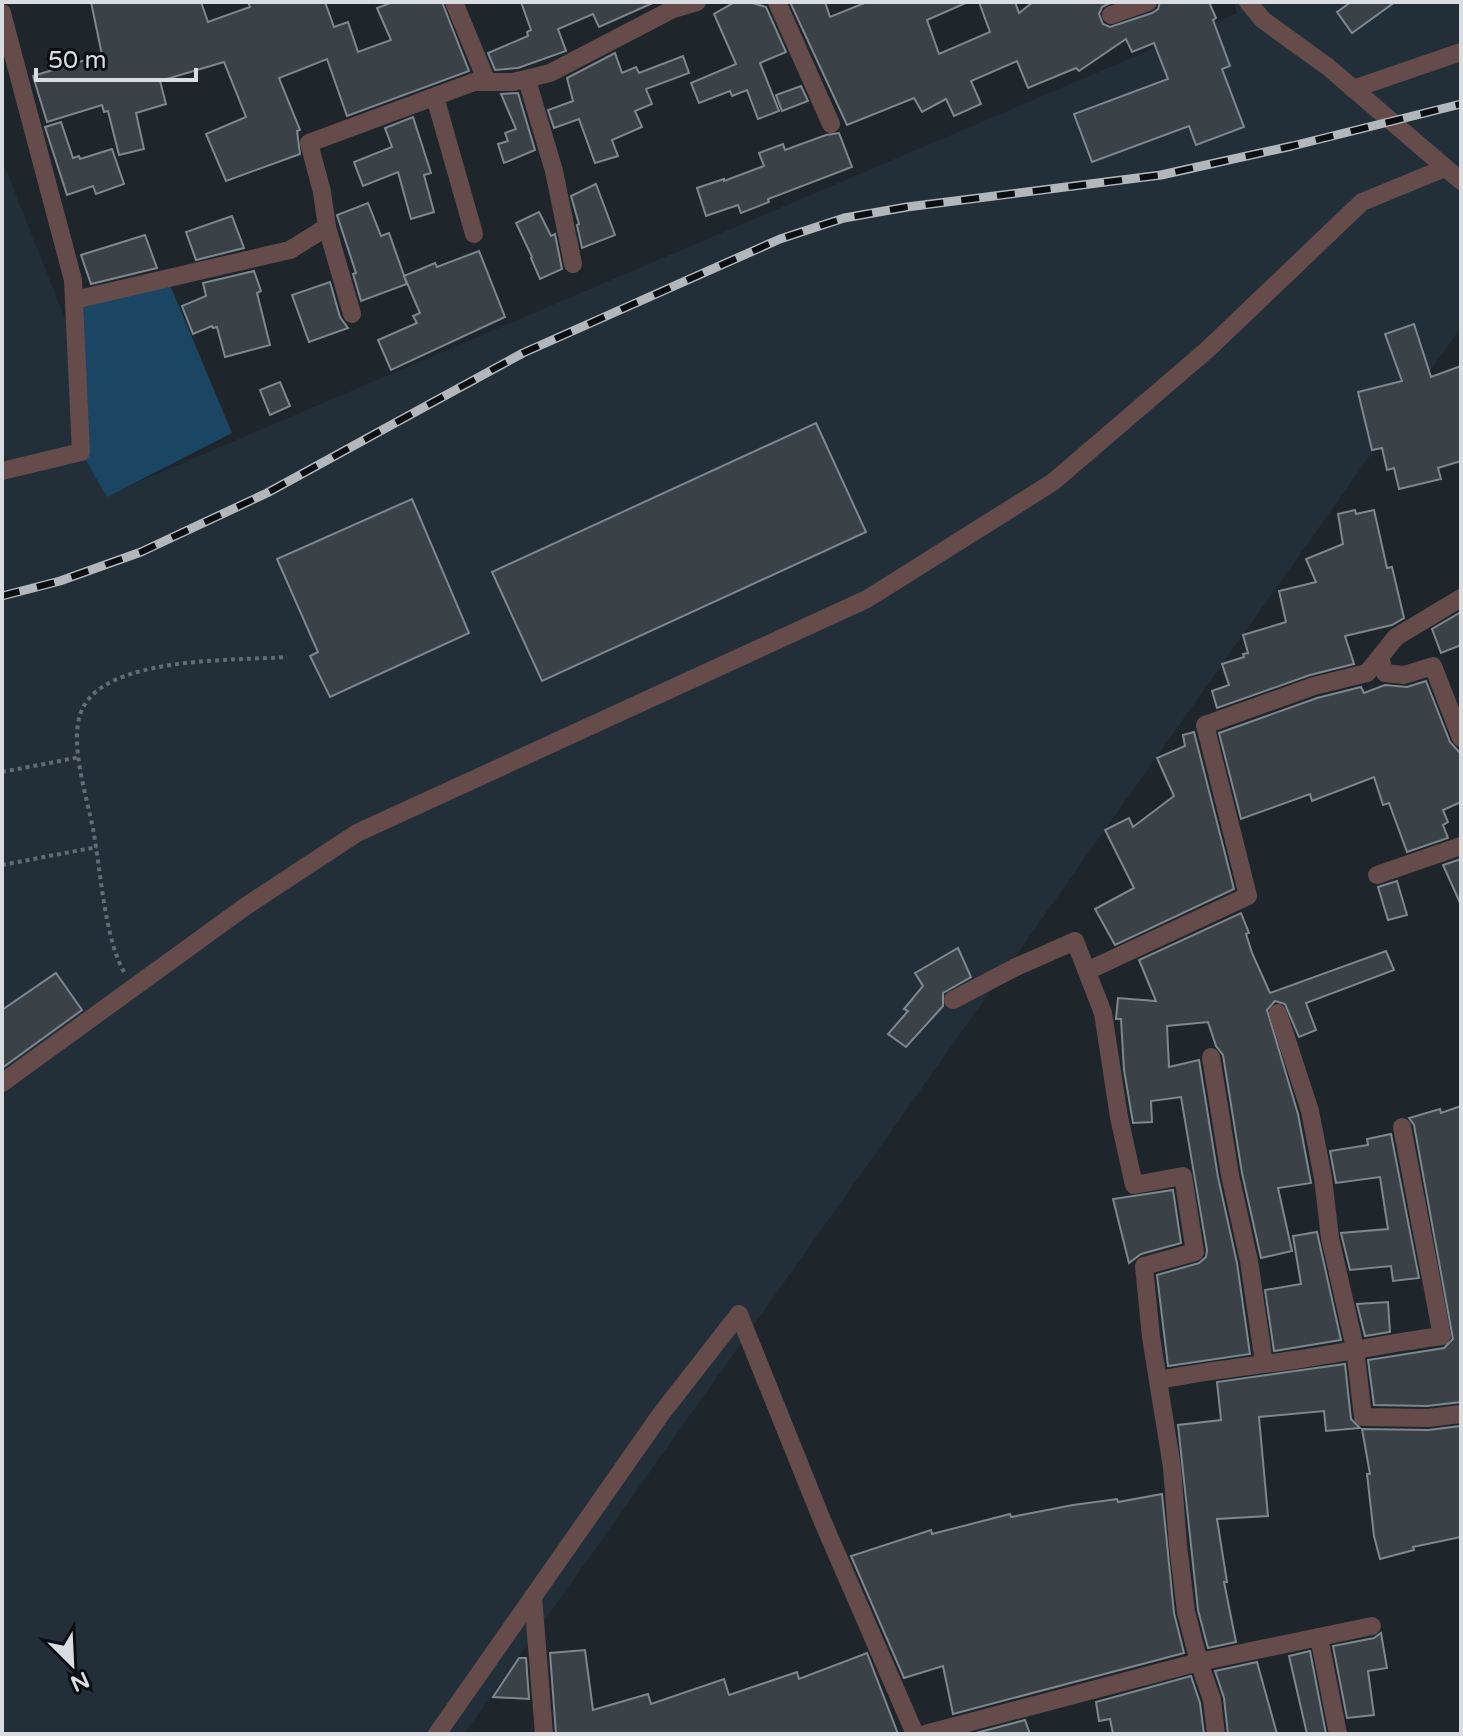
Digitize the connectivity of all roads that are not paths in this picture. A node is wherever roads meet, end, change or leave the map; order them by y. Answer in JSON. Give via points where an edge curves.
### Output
{"nodes":[{"id":1,"x":454,"y":2,"type":"edge"},
{"id":2,"x":697,"y":2,"type":"edge"},
{"id":3,"x":777,"y":2,"type":"edge"},
{"id":4,"x":1148,"y":2,"type":"edge"},
{"id":5,"x":1248,"y":2,"type":"edge"},
{"id":6,"x":2,"y":13,"type":"edge"},
{"id":7,"x":1111,"y":15,"type":"dead end"},
{"id":8,"x":1461,"y":52,"type":"edge"},
{"id":9,"x":527,"y":80,"type":"junction"},
{"id":10,"x":487,"y":82,"type":"junction"},
{"id":11,"x":1353,"y":89,"type":"junction"},
{"id":12,"x":435,"y":97,"type":"junction"},
{"id":13,"x":831,"y":124,"type":"dead end"},
{"id":14,"x":1445,"y":168,"type":"junction"},
{"id":15,"x":1461,"y":181,"type":"edge"},
{"id":16,"x":327,"y":227,"type":"junction"},
{"id":17,"x":474,"y":234,"type":"dead end"},
{"id":18,"x":573,"y":264,"type":"dead end"},
{"id":19,"x":74,"y":300,"type":"junction"},
{"id":20,"x":352,"y":314,"type":"dead end"},
{"id":21,"x":2,"y":471,"type":"edge"},
{"id":22,"x":1461,"y":598,"type":"edge"},
{"id":23,"x":1380,"y":658,"type":"junction"},
{"id":24,"x":1461,"y":738,"type":"edge"},
{"id":25,"x":1461,"y":846,"type":"edge"},
{"id":26,"x":1377,"y":875,"type":"dead end"},
{"id":27,"x":1087,"y":971,"type":"junction"},
{"id":28,"x":953,"y":1000,"type":"dead end"},
{"id":29,"x":1278,"y":1013,"type":"dead end"},
{"id":30,"x":1211,"y":1057,"type":"dead end"},
{"id":31,"x":2,"y":1083,"type":"edge"},
{"id":32,"x":1402,"y":1127,"type":"dead end"},
{"id":33,"x":1355,"y":1348,"type":"junction"},
{"id":34,"x":1264,"y":1363,"type":"junction"},
{"id":35,"x":1160,"y":1380,"type":"junction"},
{"id":36,"x":1461,"y":1414,"type":"edge"},
{"id":37,"x":533,"y":1596,"type":"junction"},
{"id":38,"x":1372,"y":1626,"type":"dead end"},
{"id":39,"x":1319,"y":1637,"type":"junction"},
{"id":40,"x":1199,"y":1662,"type":"junction"},
{"id":41,"x":437,"y":1734,"type":"edge"},
{"id":42,"x":544,"y":1734,"type":"edge"},
{"id":43,"x":915,"y":1734,"type":"edge"},
{"id":44,"x":925,"y":1734,"type":"edge"},
{"id":45,"x":1216,"y":1734,"type":"edge"},
{"id":46,"x":1338,"y":1734,"type":"edge"}],
"edges":[{"from":1,"to":10,"type":"street"},
{"from":2,"to":9,"type":"street"},
{"from":3,"to":13,"type":"street"},
{"from":4,"to":7,"type":"street"},
{"from":5,"to":11,"type":"street","via":[[1263,20]]},
{"from":6,"to":19,"type":"street"},
{"from":8,"to":11,"type":"street"},
{"from":9,"to":10,"type":"street"},
{"from":9,"to":18,"type":"street","via":[[554,171]]},
{"from":10,"to":12,"type":"street"},
{"from":11,"to":14,"type":"street"},
{"from":12,"to":16,"type":"street","via":[[309,143]]},
{"from":12,"to":17,"type":"street"},
{"from":14,"to":15,"type":"street"},
{"from":14,"to":31,"type":"street","via":[[1362,202],[1207,350],[1053,482],[881,591],[357,833],[246,906]]},
{"from":16,"to":19,"type":"street","via":[[290,250]]},
{"from":16,"to":20,"type":"street"},
{"from":19,"to":21,"type":"street","via":[[81,452]]},
{"from":22,"to":23,"type":"street","via":[[1396,637]]},
{"from":23,"to":24,"type":"street","via":[[1385,673],[1404,675],[1433,666]]},
{"from":23,"to":27,"type":"street","via":[[1367,673],[1205,725],[1248,896]]},
{"from":25,"to":26,"type":"street"},
{"from":27,"to":28,"type":"street","via":[[1075,941]]},
{"from":27,"to":35,"type":"street","via":[[1103,1013],[1134,1185],[1183,1176],[1189,1203],[1195,1252],[1144,1266]]},
{"from":29,"to":33,"type":"street","via":[[1310,1111],[1330,1238]]},
{"from":30,"to":34,"type":"street"},
{"from":32,"to":33,"type":"street","via":[[1442,1336]]},
{"from":33,"to":34,"type":"street"},
{"from":33,"to":36,"type":"street","via":[[1363,1417]]},
{"from":34,"to":35,"type":"street"},
{"from":35,"to":40,"type":"street","via":[[1186,1612]]},
{"from":37,"to":41,"type":"street"},
{"from":37,"to":42,"type":"street"},
{"from":37,"to":43,"type":"street","via":[[739,1314]]},
{"from":38,"to":39,"type":"street"},
{"from":39,"to":40,"type":"street"},
{"from":39,"to":46,"type":"street"},
{"from":40,"to":44,"type":"street"},
{"from":40,"to":45,"type":"street"}]}
